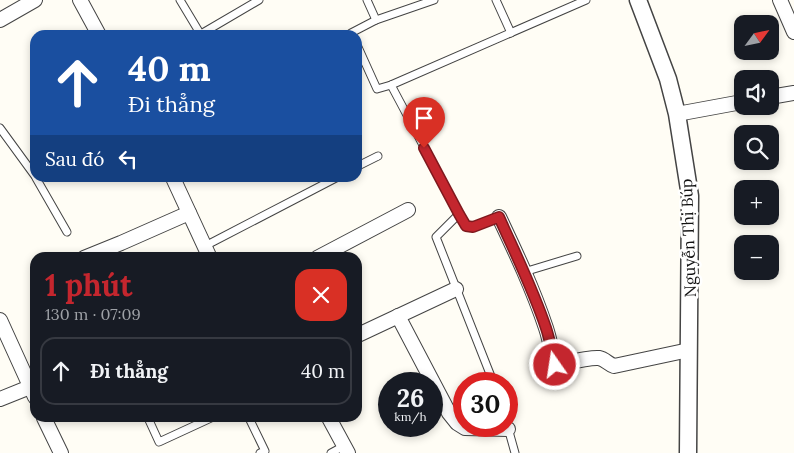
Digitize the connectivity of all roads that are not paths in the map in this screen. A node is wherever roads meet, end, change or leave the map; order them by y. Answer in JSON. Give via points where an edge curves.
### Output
{"nodes":[{"id":1,"x":35,"y":0,"type":"edge"},
{"id":2,"x":80,"y":0,"type":"edge"},
{"id":3,"x":180,"y":0,"type":"edge"},
{"id":4,"x":259,"y":0,"type":"edge"},
{"id":5,"x":366,"y":0,"type":"edge"},
{"id":6,"x":434,"y":0,"type":"edge"},
{"id":7,"x":496,"y":0,"type":"edge"},
{"id":8,"x":586,"y":0,"type":"edge"},
{"id":9,"x":638,"y":0,"type":"edge"},
{"id":10,"x":780,"y":0,"type":"edge"},
{"id":11,"x":0,"y":20,"type":"edge"},
{"id":12,"x":376,"y":20,"type":"junction"},
{"id":13,"x":96,"y":30,"type":"edge"},
{"id":14,"x":198,"y":30,"type":"edge"},
{"id":15,"x":209,"y":30,"type":"edge"},
{"id":16,"x":358,"y":30,"type":"edge"},
{"id":17,"x":794,"y":32,"type":"edge"},
{"id":18,"x":511,"y":33,"type":"junction"},
{"id":19,"x":362,"y":56,"type":"edge"},
{"id":20,"x":391,"y":85,"type":"junction"},
{"id":21,"x":794,"y":93,"type":"edge"},
{"id":22,"x":779,"y":96,"type":"edge"},
{"id":23,"x":734,"y":104,"type":"edge"},
{"id":24,"x":678,"y":114,"type":"junction"},
{"id":25,"x":0,"y":128,"type":"edge"},
{"id":26,"x":378,"y":156,"type":"dead end"},
{"id":27,"x":362,"y":164,"type":"edge"},
{"id":28,"x":30,"y":169,"type":"edge"},
{"id":29,"x":39,"y":182,"type":"edge"},
{"id":30,"x":175,"y":182,"type":"edge"},
{"id":31,"x":329,"y":182,"type":"edge"},
{"id":32,"x":408,"y":210,"type":"dead end"},
{"id":33,"x":189,"y":213,"type":"junction"},
{"id":34,"x":459,"y":214,"type":"junction"},
{"id":35,"x":499,"y":217,"type":"joint"},
{"id":36,"x":67,"y":232,"type":"dead end"},
{"id":37,"x":98,"y":252,"type":"edge"},
{"id":38,"x":208,"y":252,"type":"edge"},
{"id":39,"x":328,"y":252,"type":"edge"},
{"id":40,"x":577,"y":256,"type":"dead end"},
{"id":41,"x":524,"y":272,"type":"junction"},
{"id":42,"x":456,"y":289,"type":"junction"},
{"id":43,"x":398,"y":316,"type":"junction"},
{"id":44,"x":0,"y":320,"type":"edge"},
{"id":45,"x":362,"y":333,"type":"edge"},
{"id":46,"x":689,"y":350,"type":"junction"},
{"id":47,"x":489,"y":372,"type":"edge"},
{"id":48,"x":30,"y":385,"type":"edge"},
{"id":49,"x":30,"y":393,"type":"edge"},
{"id":50,"x":0,"y":399,"type":"edge"},
{"id":51,"x":453,"y":418,"type":"edge"},
{"id":52,"x":46,"y":422,"type":"edge"},
{"id":53,"x":150,"y":422,"type":"edge"},
{"id":54,"x":202,"y":422,"type":"edge"},
{"id":55,"x":251,"y":422,"type":"edge"},
{"id":56,"x":331,"y":422,"type":"edge"},
{"id":57,"x":510,"y":437,"type":"edge"},
{"id":58,"x":346,"y":449,"type":"edge"},
{"id":59,"x":61,"y":453,"type":"edge"},
{"id":60,"x":260,"y":453,"type":"edge"},
{"id":61,"x":331,"y":453,"type":"edge"},
{"id":62,"x":515,"y":453,"type":"edge"},
{"id":63,"x":688,"y":453,"type":"edge"}],
"edges":[{"from":1,"to":11,"type":"street"},
{"from":2,"to":13,"type":"street"},
{"from":3,"to":14,"type":"lane"},
{"from":4,"to":15,"type":"lane"},
{"from":5,"to":12,"type":"lane"},
{"from":6,"to":12,"type":"lane"},
{"from":7,"to":18,"type":"lane"},
{"from":8,"to":18,"type":"lane"},
{"from":9,"to":24,"type":"street","name":"Nguyễn Thị Búp"},
{"from":10,"to":17,"type":"street"},
{"from":12,"to":16,"type":"lane"},
{"from":18,"to":20,"type":"lane"},
{"from":19,"to":20,"type":"lane","via":[[377,89]]},
{"from":20,"to":34,"type":"lane"},
{"from":21,"to":22,"type":"street"},
{"from":23,"to":24,"type":"street"},
{"from":24,"to":46,"type":"street","name":"Nguyễn Thị Búp","via":[[690,196]]},
{"from":25,"to":28,"type":"lane"},
{"from":26,"to":27,"type":"lane"},
{"from":29,"to":36,"type":"lane"},
{"from":30,"to":33,"type":"street"},
{"from":31,"to":38,"type":"lane"},
{"from":32,"to":39,"type":"street"},
{"from":33,"to":37,"type":"street"},
{"from":33,"to":38,"type":"street"},
{"from":34,"to":35,"type":"lane","via":[[466,226],[473,227]]},
{"from":34,"to":42,"type":"lane","via":[[436,237]]},
{"from":35,"to":41,"type":"street"},
{"from":40,"to":41,"type":"lane"},
{"from":41,"to":46,"type":"street","via":[[546,329],[555,365],[600,358],[614,366]]},
{"from":42,"to":43,"type":"street"},
{"from":42,"to":47,"type":"lane"},
{"from":43,"to":45,"type":"street"},
{"from":43,"to":51,"type":"street"},
{"from":44,"to":48,"type":"street"},
{"from":46,"to":63,"type":"street","name":"Nguyễn Thị Búp"},
{"from":49,"to":50,"type":"street"},
{"from":52,"to":59,"type":"street"},
{"from":53,"to":54,"type":"lane","via":[[159,442]]},
{"from":55,"to":60,"type":"lane","via":[[265,450]]},
{"from":56,"to":58,"type":"street"},
{"from":57,"to":62,"type":"lane"},
{"from":58,"to":61,"type":"lane"}]}
